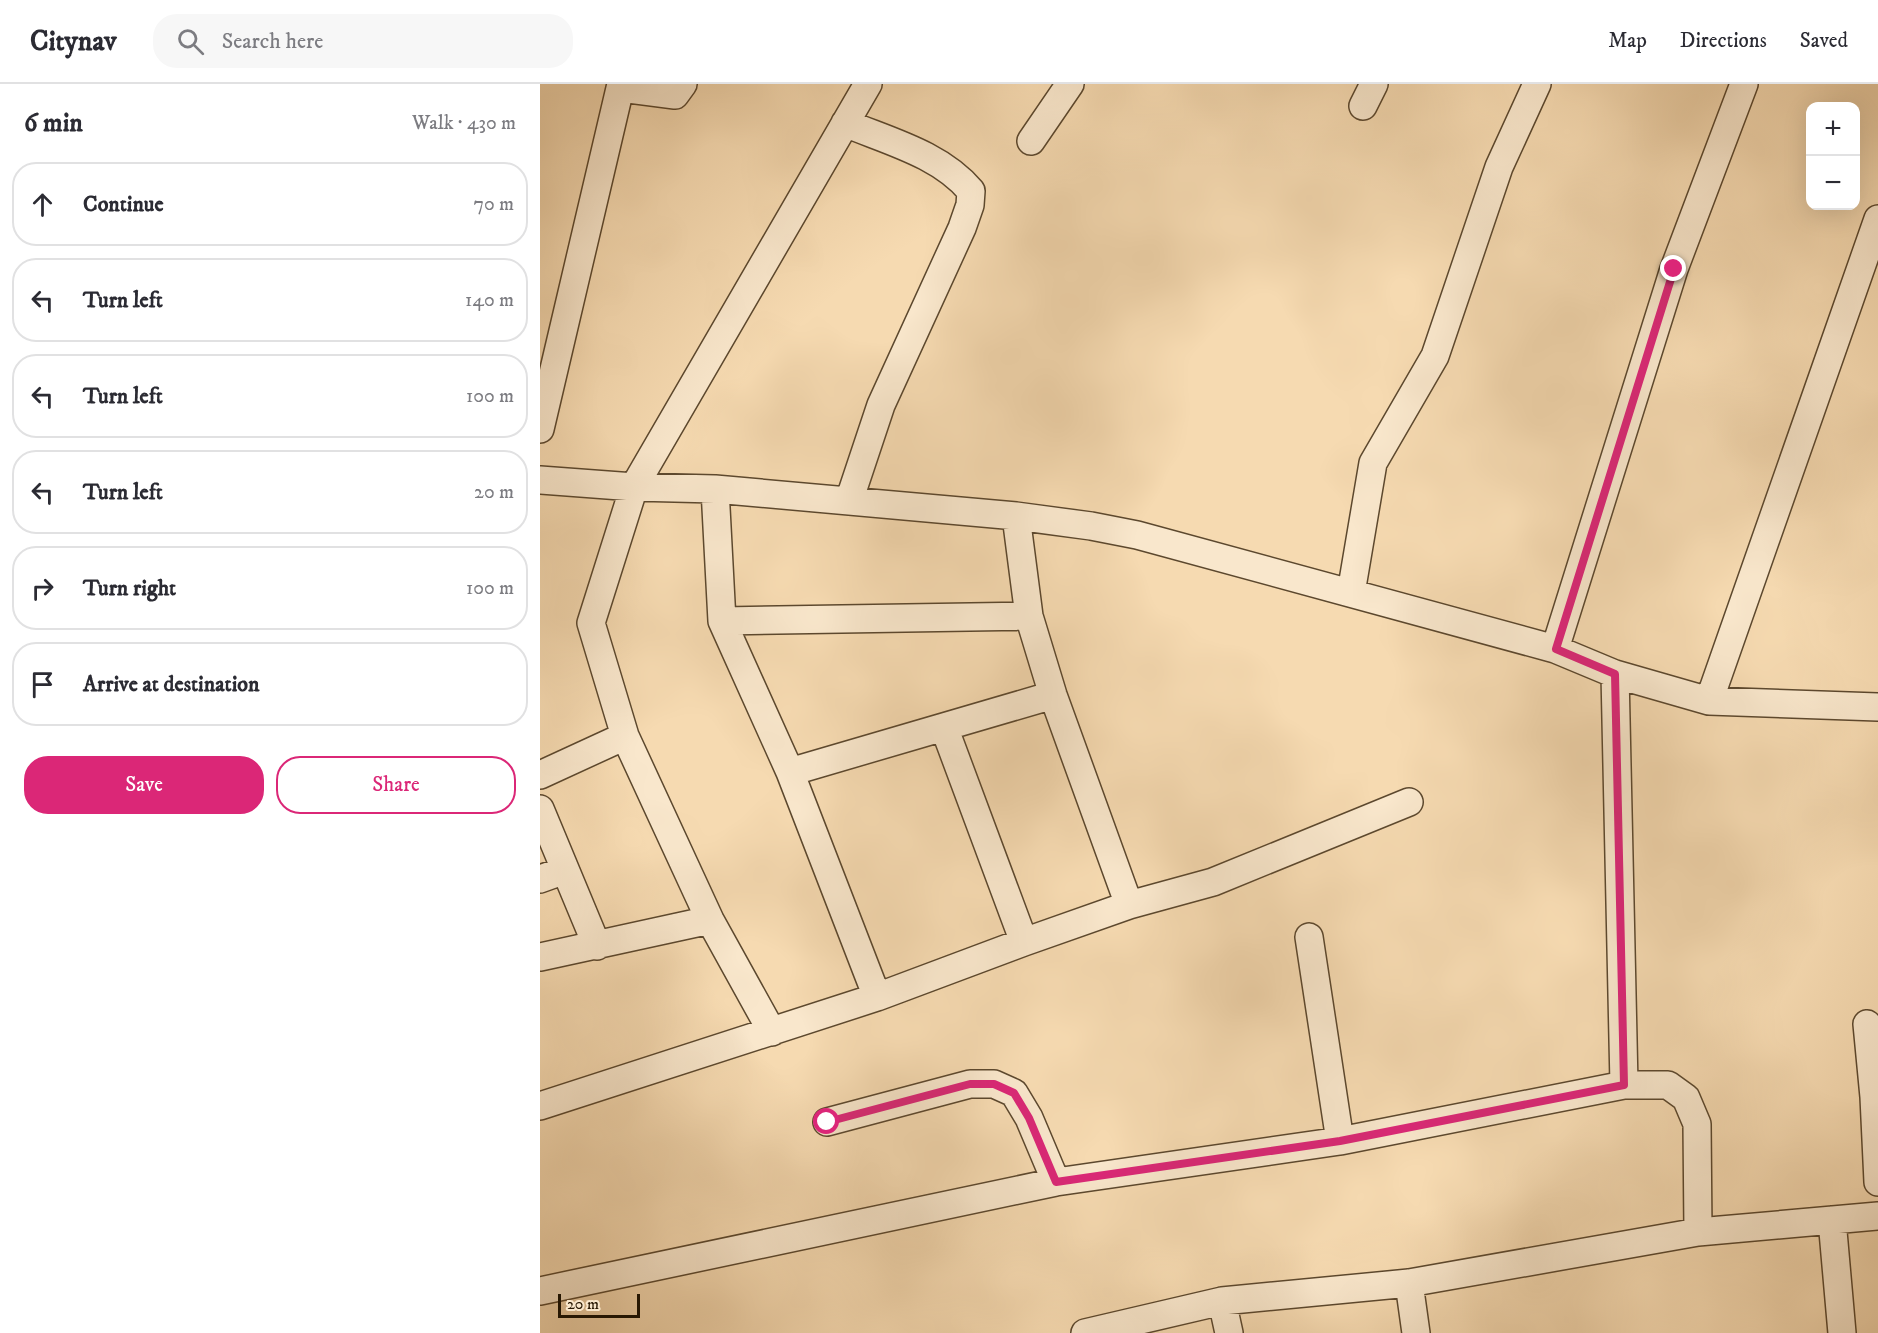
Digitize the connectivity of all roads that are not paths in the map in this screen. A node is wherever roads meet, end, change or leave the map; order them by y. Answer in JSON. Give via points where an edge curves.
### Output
{"nodes":[{"id":1,"x":683,"y":84,"type":"edge"},
{"id":2,"x":868,"y":84,"type":"edge"},
{"id":3,"x":1070,"y":84,"type":"edge"},
{"id":4,"x":1537,"y":84,"type":"edge"},
{"id":5,"x":1744,"y":84,"type":"edge"},
{"id":6,"x":621,"y":86,"type":"edge"},
{"id":7,"x":845,"y":123,"type":"junction"},
{"id":8,"x":1031,"y":141,"type":"dead end"},
{"id":9,"x":1878,"y":219,"type":"edge"},
{"id":10,"x":540,"y":429,"type":"edge"},
{"id":11,"x":540,"y":480,"type":"edge"},
{"id":12,"x":634,"y":487,"type":"junction"},
{"id":13,"x":715,"y":489,"type":"junction"},
{"id":14,"x":849,"y":501,"type":"junction"},
{"id":15,"x":1016,"y":516,"type":"junction"},
{"id":16,"x":1351,"y":593,"type":"junction"},
{"id":17,"x":1029,"y":616,"type":"junction"},
{"id":18,"x":722,"y":621,"type":"junction"},
{"id":19,"x":1556,"y":649,"type":"junction"},
{"id":20,"x":1615,"y":674,"type":"junction"},
{"id":21,"x":1053,"y":695,"type":"junction"},
{"id":22,"x":1709,"y":701,"type":"junction"},
{"id":23,"x":1878,"y":707,"type":"edge"},
{"id":24,"x":944,"y":727,"type":"junction"},
{"id":25,"x":625,"y":736,"type":"junction"},
{"id":26,"x":790,"y":772,"type":"junction"},
{"id":27,"x":540,"y":775,"type":"edge"},
{"id":28,"x":1409,"y":802,"type":"dead end"},
{"id":29,"x":540,"y":809,"type":"edge"},
{"id":30,"x":565,"y":870,"type":"junction"},
{"id":31,"x":540,"y":879,"type":"edge"},
{"id":32,"x":1129,"y":905,"type":"junction"},
{"id":33,"x":710,"y":920,"type":"junction"},
{"id":34,"x":1309,"y":937,"type":"dead end"},
{"id":35,"x":1024,"y":942,"type":"junction"},
{"id":36,"x":597,"y":946,"type":"junction"},
{"id":37,"x":540,"y":957,"type":"edge"},
{"id":38,"x":877,"y":997,"type":"junction"},
{"id":39,"x":1867,"y":1024,"type":"dead end"},
{"id":40,"x":772,"y":1032,"type":"junction"},
{"id":41,"x":1624,"y":1085,"type":"junction"},
{"id":42,"x":540,"y":1106,"type":"edge"},
{"id":43,"x":827,"y":1122,"type":"dead end"},
{"id":44,"x":1340,"y":1141,"type":"junction"},
{"id":45,"x":1056,"y":1182,"type":"junction"},
{"id":46,"x":1878,"y":1182,"type":"edge"},
{"id":47,"x":1878,"y":1216,"type":"edge"},
{"id":48,"x":1832,"y":1220,"type":"junction"},
{"id":49,"x":1698,"y":1232,"type":"junction"},
{"id":50,"x":1409,"y":1283,"type":"junction"},
{"id":51,"x":540,"y":1291,"type":"edge"},
{"id":52,"x":1222,"y":1301,"type":"junction"},
{"id":53,"x":1084,"y":1333,"type":"edge"},
{"id":54,"x":1229,"y":1333,"type":"edge"},
{"id":55,"x":1416,"y":1333,"type":"edge"},
{"id":56,"x":1842,"y":1333,"type":"edge"}],
"edges":[{"from":1,"to":6,"type":"street","via":[[675,95]]},
{"from":2,"to":7,"type":"street"},
{"from":3,"to":8,"type":"street"},
{"from":4,"to":16,"type":"street","via":[[1499,167],[1436,356],[1373,463]]},
{"from":5,"to":19,"type":"street","via":[[1674,269]]},
{"from":6,"to":10,"type":"street"},
{"from":7,"to":12,"type":"street"},
{"from":7,"to":14,"type":"street","via":[[926,156],[970,191],[962,228],[881,405]]},
{"from":9,"to":22,"type":"street"},
{"from":11,"to":12,"type":"street"},
{"from":12,"to":13,"type":"street"},
{"from":12,"to":25,"type":"street","via":[[591,623]]},
{"from":13,"to":14,"type":"street"},
{"from":13,"to":18,"type":"street"},
{"from":14,"to":15,"type":"street"},
{"from":15,"to":16,"type":"street","via":[[1137,535]]},
{"from":15,"to":17,"type":"street"},
{"from":16,"to":19,"type":"street"},
{"from":17,"to":18,"type":"street"},
{"from":17,"to":21,"type":"street"},
{"from":18,"to":26,"type":"street"},
{"from":19,"to":20,"type":"street"},
{"from":20,"to":22,"type":"street"},
{"from":20,"to":41,"type":"street"},
{"from":21,"to":24,"type":"street"},
{"from":21,"to":32,"type":"street"},
{"from":22,"to":23,"type":"street"},
{"from":24,"to":26,"type":"street"},
{"from":24,"to":35,"type":"street"},
{"from":25,"to":27,"type":"street"},
{"from":25,"to":33,"type":"street"},
{"from":26,"to":38,"type":"street"},
{"from":28,"to":32,"type":"street","via":[[1213,882]]},
{"from":29,"to":30,"type":"street"},
{"from":30,"to":31,"type":"street"},
{"from":30,"to":36,"type":"street"},
{"from":32,"to":35,"type":"street"},
{"from":33,"to":36,"type":"street"},
{"from":33,"to":40,"type":"street"},
{"from":34,"to":44,"type":"street"},
{"from":35,"to":38,"type":"street"},
{"from":36,"to":37,"type":"street"},
{"from":38,"to":40,"type":"street"},
{"from":39,"to":46,"type":"street"},
{"from":40,"to":42,"type":"street"},
{"from":41,"to":44,"type":"street"},
{"from":41,"to":49,"type":"street","via":[[1668,1085],[1686,1098],[1696,1124]]},
{"from":43,"to":45,"type":"street","via":[[970,1084],[994,1084],[1014,1093]]},
{"from":44,"to":45,"type":"street"},
{"from":45,"to":51,"type":"street"},
{"from":47,"to":48,"type":"street"},
{"from":48,"to":49,"type":"street"},
{"from":48,"to":56,"type":"street"},
{"from":49,"to":50,"type":"street"},
{"from":50,"to":52,"type":"street"},
{"from":50,"to":55,"type":"street"},
{"from":52,"to":53,"type":"street"},
{"from":52,"to":54,"type":"street"}]}
